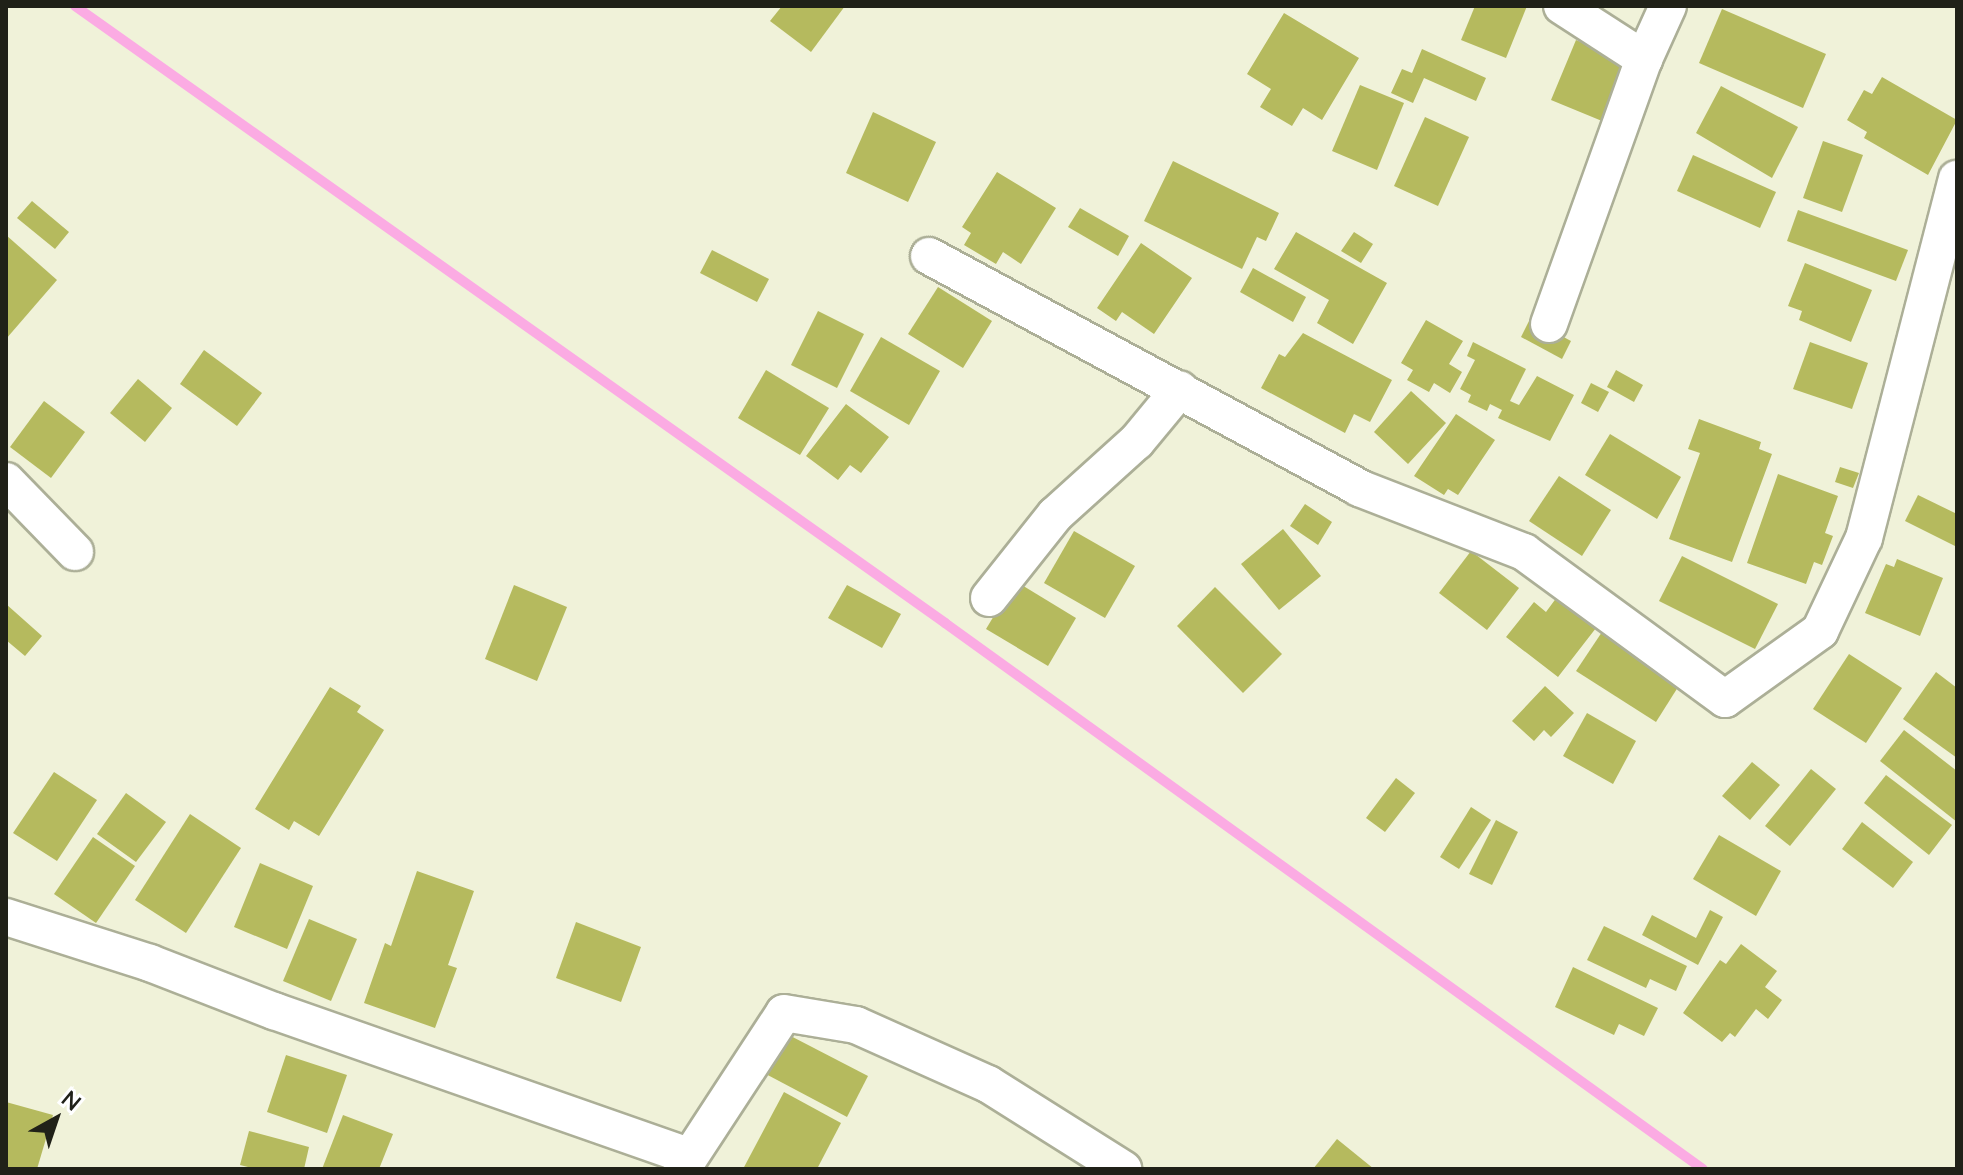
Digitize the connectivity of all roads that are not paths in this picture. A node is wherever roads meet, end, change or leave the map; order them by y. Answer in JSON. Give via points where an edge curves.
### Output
{"nodes":[{"id":1,"x":1562,"y":6,"type":"edge"},
{"id":2,"x":1668,"y":6,"type":"edge"},
{"id":3,"x":1644,"y":59,"type":"junction"},
{"id":4,"x":1957,"y":179,"type":"edge"},
{"id":5,"x":929,"y":256,"type":"dead end"},
{"id":6,"x":1549,"y":324,"type":"dead end"},
{"id":7,"x":1180,"y":389,"type":"junction"},
{"id":8,"x":6,"y":481,"type":"edge"},
{"id":9,"x":75,"y":552,"type":"dead end"},
{"id":10,"x":989,"y":598,"type":"dead end"},
{"id":11,"x":6,"y":917,"type":"edge"},
{"id":12,"x":684,"y":1162,"type":"edge"},
{"id":13,"x":1123,"y":1169,"type":"edge"}],
"edges":[{"from":1,"to":3,"type":"street"},
{"from":2,"to":3,"type":"street"},
{"from":3,"to":6,"type":"street"},
{"from":4,"to":7,"type":"street","via":[[1864,538],[1820,631],[1725,699],[1524,552],[1359,488]]},
{"from":5,"to":7,"type":"street"},
{"from":7,"to":10,"type":"street","via":[[1137,441],[1055,515]]},
{"from":8,"to":9,"type":"street"},
{"from":11,"to":12,"type":"street","via":[[150,963]]},
{"from":12,"to":13,"type":"street","via":[[784,1013],[856,1025],[988,1084]]}]}
